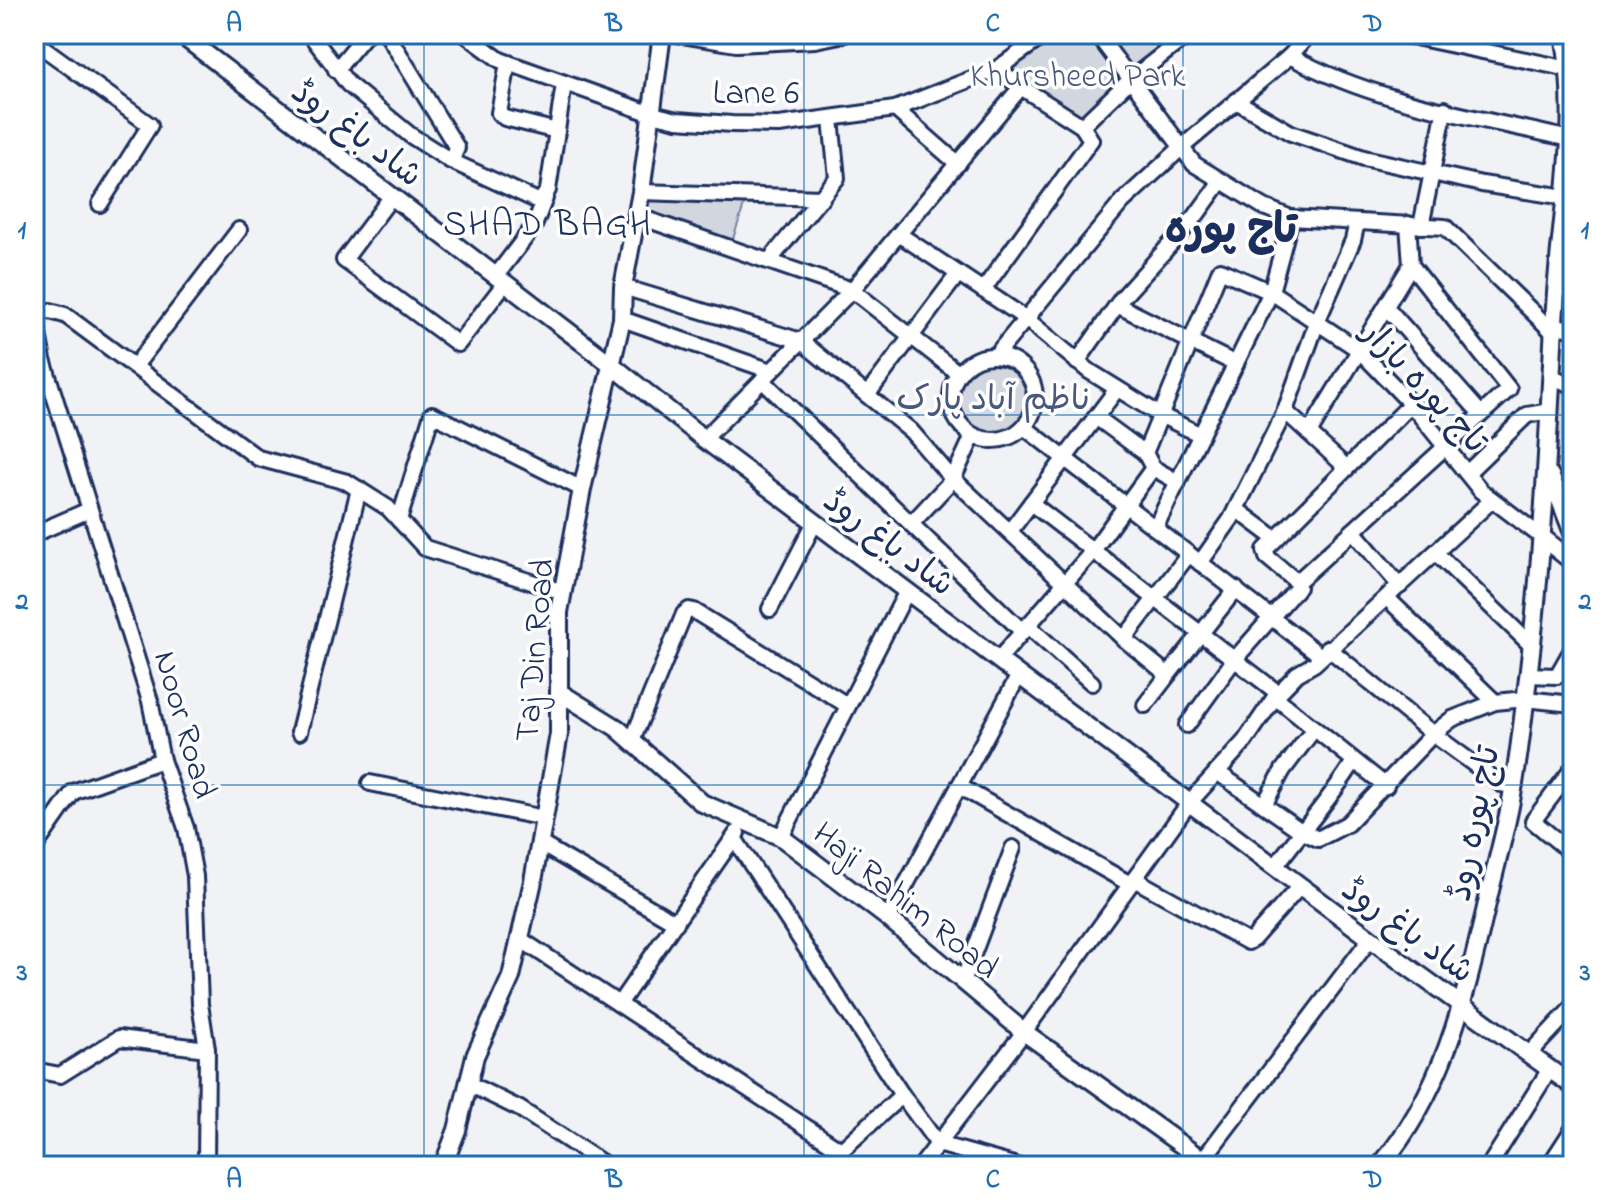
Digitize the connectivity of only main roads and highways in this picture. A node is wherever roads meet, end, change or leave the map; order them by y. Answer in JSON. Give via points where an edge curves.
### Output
{"nodes":[{"id":1,"x":180,"y":34,"type":"edge"},
{"id":2,"x":662,"y":34,"type":"edge"},
{"id":3,"x":1568,"y":44,"type":"edge"},
{"id":4,"x":1572,"y":118,"type":"edge"},
{"id":5,"x":1570,"y":166,"type":"edge"},
{"id":6,"x":1567,"y":209,"type":"edge"},
{"id":7,"x":612,"y":365,"type":"junction"},
{"id":8,"x":1548,"y":469,"type":"junction"},
{"id":9,"x":1573,"y":533,"type":"edge"},
{"id":10,"x":1543,"y":538,"type":"junction"},
{"id":11,"x":1573,"y":562,"type":"edge"},
{"id":12,"x":559,"y":692,"type":"junction"},
{"id":13,"x":1463,"y":1006,"type":"junction"},
{"id":14,"x":1573,"y":1086,"type":"edge"},
{"id":15,"x":1204,"y":1164,"type":"edge"},
{"id":16,"x":443,"y":1166,"type":"edge"},
{"id":17,"x":1380,"y":1166,"type":"edge"}],
"edges":[{"from":1,"to":7,"type":"main road","name":"شاد باغ روڈ"},
{"from":2,"to":7,"type":"main road","name":"Taj Din Road"},
{"from":3,"to":4,"type":"main road","name":"تاج پورہ روڈ"},
{"from":4,"to":5,"type":"main road","name":"تاج پورہ روڈ"},
{"from":5,"to":6,"type":"main road","name":"تاج پورہ روڈ"},
{"from":6,"to":8,"type":"main road","name":"تاج پورہ روڈ","via":[[1554,330]]},
{"from":7,"to":12,"type":"main road","name":"Taj Din Road","via":[[559,612]]},
{"from":7,"to":13,"type":"main road","name":"شاد باغ روڈ"},
{"from":8,"to":9,"type":"main road","name":"تاج پورہ روڈ"},
{"from":8,"to":10,"type":"main road","name":"تاج پورہ روڈ"},
{"from":10,"to":11,"type":"main road"},
{"from":10,"to":13,"type":"main road","name":"تاج پورہ روڈ","via":[[1510,804]]},
{"from":12,"to":15,"type":"main road","name":"Haji Rahim Road","via":[[617,728],[702,803],[781,837],[1024,1032]]},
{"from":12,"to":16,"type":"main road","name":"Taj Din Road","via":[[559,734],[511,977],[475,1056]]},
{"from":13,"to":14,"type":"main road","name":"شاد باغ روڈ"},
{"from":13,"to":17,"type":"main road","name":"تاج پورہ روڈ","via":[[1438,1077]]}]}
